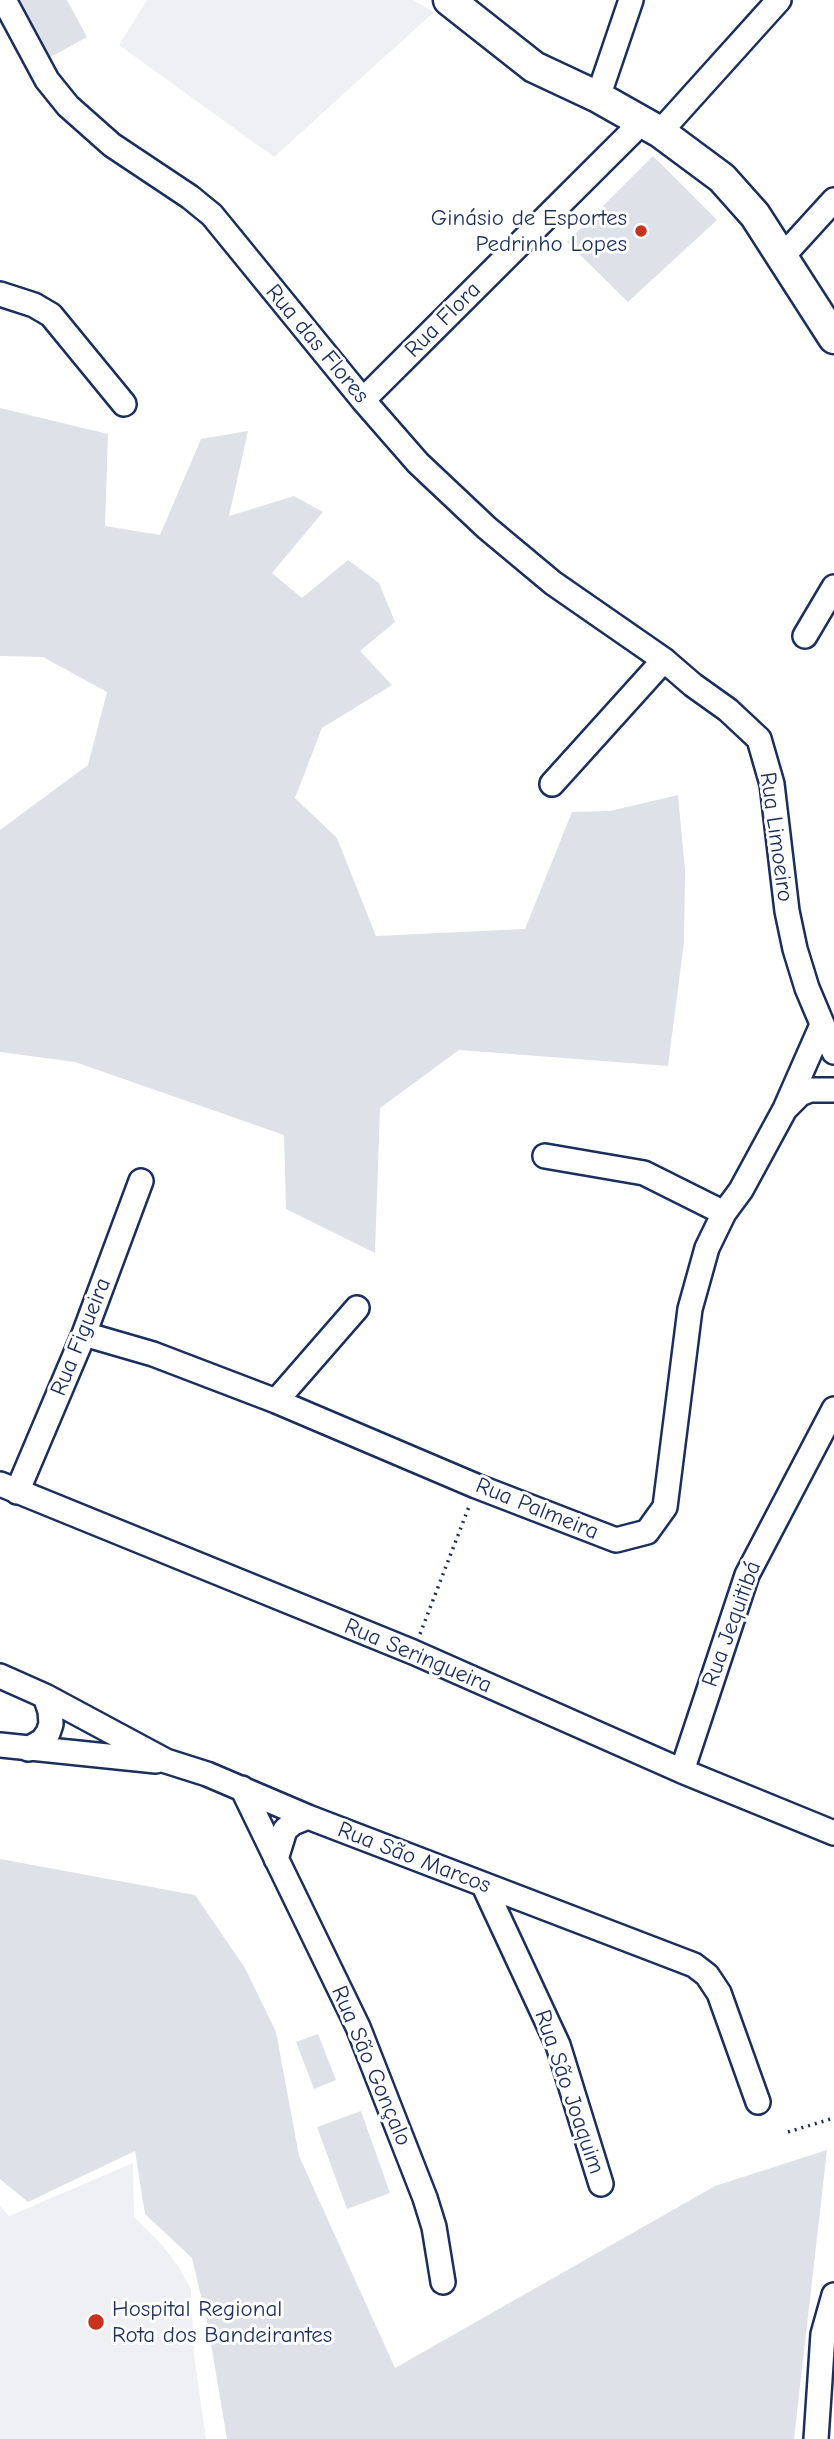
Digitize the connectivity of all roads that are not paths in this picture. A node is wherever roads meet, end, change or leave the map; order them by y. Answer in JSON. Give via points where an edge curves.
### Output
{"nodes":[{"id":1,"x":4,"y":0,"type":"edge"},
{"id":2,"x":449,"y":0,"type":"edge"},
{"id":3,"x":631,"y":0,"type":"edge"},
{"id":4,"x":779,"y":0,"type":"edge"},
{"id":5,"x":474,"y":9,"type":"edge"},
{"id":6,"x":598,"y":97,"type":"junction"},
{"id":7,"x":651,"y":127,"type":"junction"},
{"id":8,"x":834,"y":200,"type":"edge"},
{"id":9,"x":782,"y":257,"type":"junction"},
{"id":10,"x":0,"y":294,"type":"edge"},
{"id":11,"x":834,"y":338,"type":"edge"},
{"id":12,"x":363,"y":400,"type":"junction"},
{"id":13,"x":124,"y":404,"type":"dead end"},
{"id":14,"x":834,"y":587,"type":"edge"},
{"id":15,"x":805,"y":636,"type":"dead end"},
{"id":16,"x":664,"y":660,"type":"junction"},
{"id":17,"x":552,"y":784,"type":"dead end"},
{"id":18,"x":822,"y":1025,"type":"junction"},
{"id":19,"x":834,"y":1052,"type":"edge"},
{"id":20,"x":834,"y":1090,"type":"edge"},
{"id":21,"x":785,"y":1109,"type":"junction"},
{"id":22,"x":545,"y":1156,"type":"dead end"},
{"id":23,"x":141,"y":1181,"type":"dead end"},
{"id":24,"x":724,"y":1213,"type":"junction"},
{"id":25,"x":357,"y":1308,"type":"dead end"},
{"id":26,"x":84,"y":1334,"type":"junction"},
{"id":27,"x":276,"y":1402,"type":"junction"},
{"id":28,"x":834,"y":1409,"type":"edge"},
{"id":29,"x":8,"y":1488,"type":"edge"},
{"id":30,"x":0,"y":1676,"type":"edge"},
{"id":31,"x":45,"y":1696,"type":"junction"},
{"id":32,"x":0,"y":1745,"type":"edge"},
{"id":33,"x":28,"y":1749,"type":"junction"},
{"id":34,"x":166,"y":1762,"type":"junction"},
{"id":35,"x":682,"y":1771,"type":"junction"},
{"id":36,"x":242,"y":1788,"type":"junction"},
{"id":37,"x":309,"y":1817,"type":"junction"},
{"id":38,"x":834,"y":1833,"type":"edge"},
{"id":39,"x":276,"y":1859,"type":"junction"},
{"id":40,"x":484,"y":1886,"type":"junction"},
{"id":41,"x":758,"y":2102,"type":"dead end"},
{"id":42,"x":601,"y":2184,"type":"dead end"},
{"id":43,"x":443,"y":2282,"type":"dead end"},
{"id":44,"x":834,"y":2295,"type":"edge"},
{"id":45,"x":829,"y":2339,"type":"edge"},
{"id":46,"x":816,"y":2439,"type":"edge"}],
"edges":[{"from":1,"to":12,"type":"street","name":"Rua das Flores","via":[[47,80],[68,106],[111,145],[212,215]]},
{"from":2,"to":5,"type":"main road"},
{"from":3,"to":6,"type":"street"},
{"from":4,"to":7,"type":"street","name":"Rua Flora"},
{"from":5,"to":6,"type":"main road","via":[[503,45],[534,67]]},
{"from":6,"to":7,"type":"main road"},
{"from":7,"to":9,"type":"main road","via":[[722,178],[755,215]]},
{"from":7,"to":12,"type":"street","name":"Rua Flora"},
{"from":8,"to":9,"type":"street"},
{"from":9,"to":11,"type":"main road"},
{"from":10,"to":13,"type":"street","via":[[51,315]]},
{"from":12,"to":16,"type":"street","name":"Rua das Flores","via":[[418,463],[487,528],[552,583]]},
{"from":14,"to":15,"type":"street"},
{"from":16,"to":17,"type":"street"},
{"from":16,"to":18,"type":"street","name":"Rua Limoeiro","via":[[759,739],[772,784],[795,949]]},
{"from":18,"to":19,"type":"street","name":"Rua Limoeiro"},
{"from":18,"to":21,"type":"street","name":"Rua Palmeira"},
{"from":20,"to":21,"type":"street","name":"Rua Palmeira","via":[[810,1090]]},
{"from":21,"to":24,"type":"street","name":"Rua Palmeira"},
{"from":22,"to":24,"type":"street","via":[[644,1173]]},
{"from":23,"to":26,"type":"street","name":"Rua Figueira"},
{"from":24,"to":27,"type":"street","name":"Rua Palmeira","via":[[707,1248],[690,1308],[665,1507],[647,1532],[617,1540]]},
{"from":25,"to":27,"type":"street"},
{"from":26,"to":27,"type":"street","name":"Rua Palmeira","via":[[153,1354]]},
{"from":26,"to":29,"type":"street","name":"Rua Figueira"},
{"from":28,"to":35,"type":"street","name":"Rua Jequitibá","via":[[747,1574]]},
{"from":29,"to":35,"type":"street","name":"Rua Seringueira","via":[[413,1652]]},
{"from":30,"to":31,"type":"street","name":"Rua São Marcos"},
{"from":31,"to":33,"type":"street","via":[[51,1724],[42,1741]]},
{"from":31,"to":34,"type":"street","name":"Rua São Marcos"},
{"from":32,"to":33,"type":"street"},
{"from":33,"to":34,"type":"street"},
{"from":34,"to":36,"type":"street","name":"Rua São Marcos"},
{"from":35,"to":38,"type":"street","name":"Rua Seringueira"},
{"from":36,"to":37,"type":"street","name":"Rua São Marcos"},
{"from":36,"to":39,"type":"street","name":"Rua São Gonçalo"},
{"from":37,"to":39,"type":"street","via":[[285,1830]]},
{"from":37,"to":40,"type":"street","name":"Rua São Marcos"},
{"from":39,"to":43,"type":"street","name":"Rua São Gonçalo","via":[[358,2027],[397,2124],[434,2227]]},
{"from":40,"to":41,"type":"street","name":"Rua São Marcos","via":[[694,1965],[707,1975],[719,1993]]},
{"from":40,"to":42,"type":"street","name":"Rua São Joaquim","via":[[558,2045]]},
{"from":44,"to":45,"type":"street"},
{"from":45,"to":46,"type":"street"}]}
